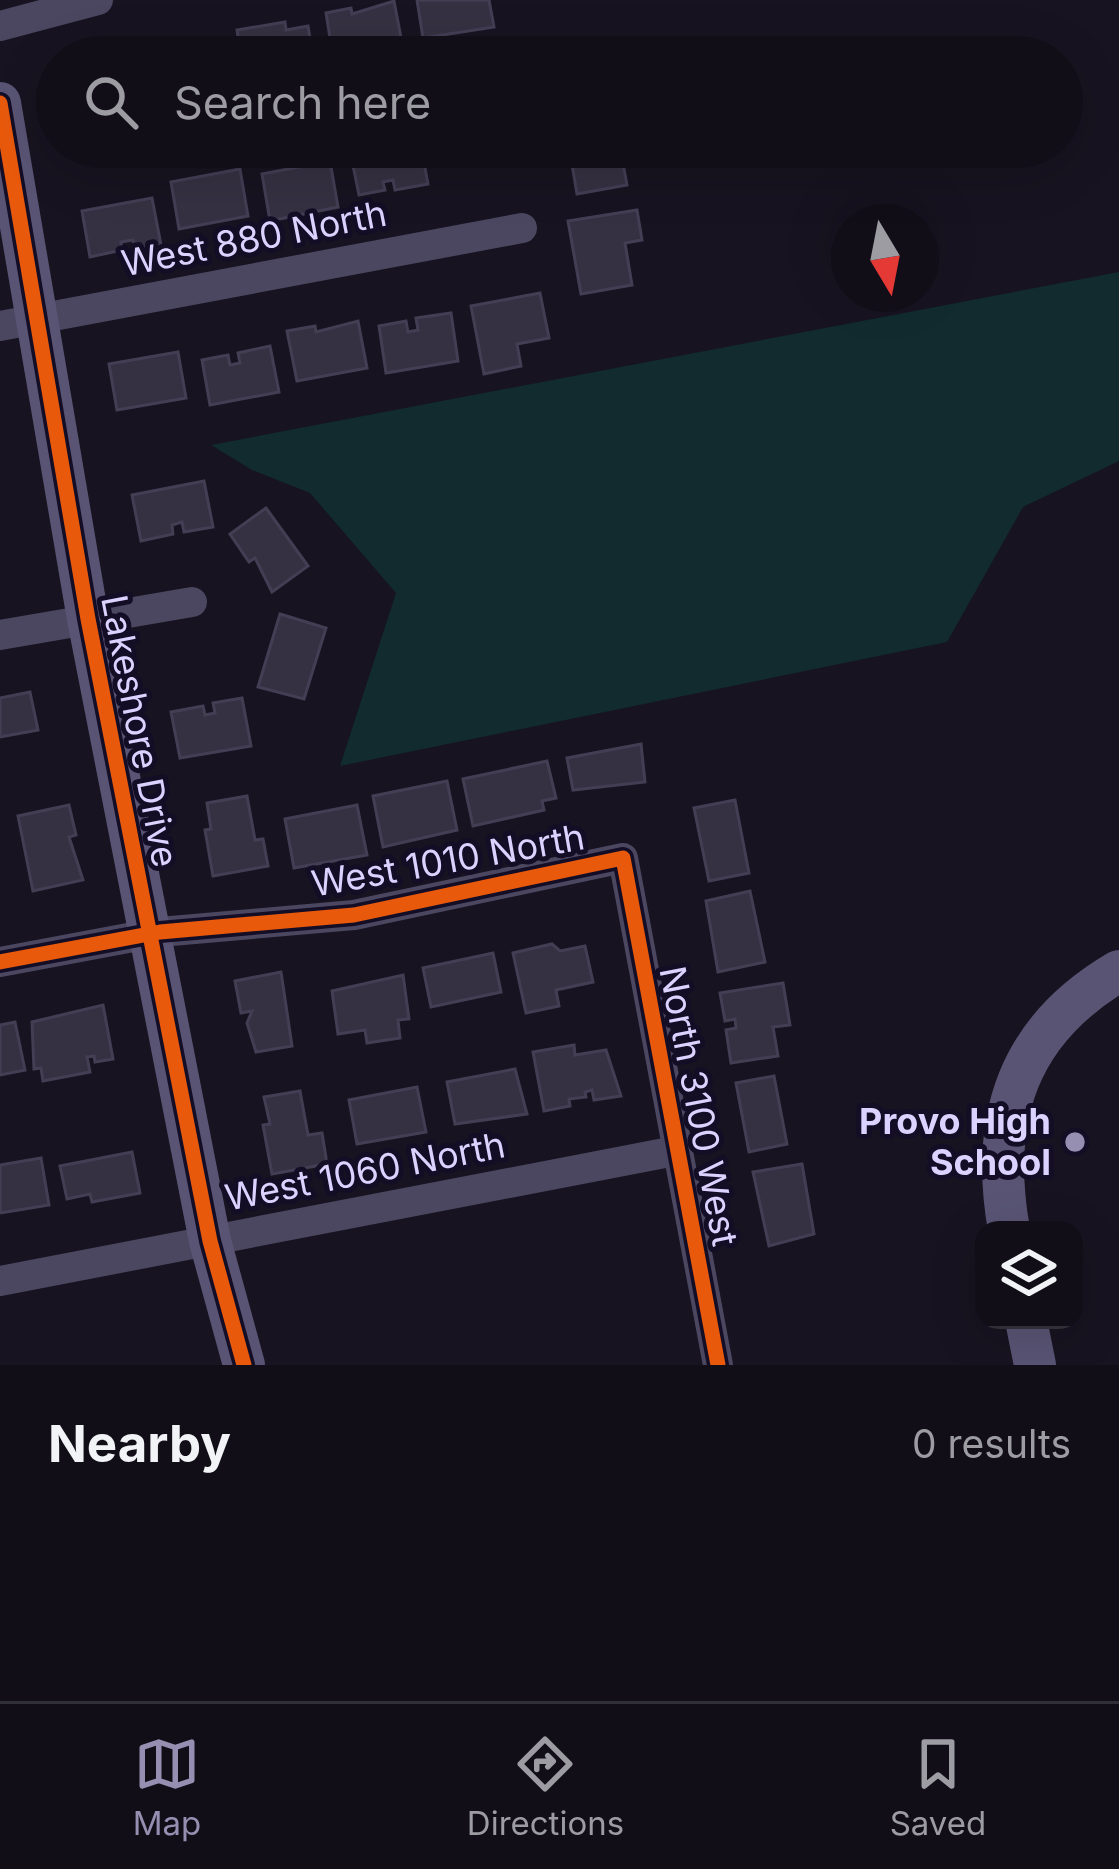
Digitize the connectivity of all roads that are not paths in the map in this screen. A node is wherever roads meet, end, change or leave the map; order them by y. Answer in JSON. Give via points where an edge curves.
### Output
{"nodes":[{"id":1,"x":98,"y":0,"type":"edge"},
{"id":2,"x":0,"y":26,"type":"edge"},
{"id":3,"x":0,"y":103,"type":"edge"},
{"id":4,"x":522,"y":228,"type":"dead end"},
{"id":5,"x":17,"y":322,"type":"edge"},
{"id":6,"x":192,"y":602,"type":"dead end"},
{"id":7,"x":88,"y":619,"type":"junction"},
{"id":8,"x":0,"y":635,"type":"edge"},
{"id":9,"x":623,"y":858,"type":"joint"},
{"id":10,"x":148,"y":933,"type":"junction"},
{"id":11,"x":0,"y":962,"type":"edge"},
{"id":12,"x":1119,"y":970,"type":"edge"},
{"id":13,"x":674,"y":1151,"type":"junction"},
{"id":14,"x":1007,"y":1221,"type":"edge"},
{"id":15,"x":210,"y":1241,"type":"junction"},
{"id":16,"x":0,"y":1281,"type":"edge"},
{"id":17,"x":1028,"y":1329,"type":"edge"},
{"id":18,"x":244,"y":1365,"type":"edge"},
{"id":19,"x":718,"y":1365,"type":"edge"},
{"id":20,"x":1035,"y":1365,"type":"edge"}],
"edges":[{"from":1,"to":2,"type":"street"},
{"from":3,"to":5,"type":"street","name":"Lakeshore Drive"},
{"from":4,"to":5,"type":"street","name":"West 880 North"},
{"from":5,"to":7,"type":"street","name":"Lakeshore Drive"},
{"from":6,"to":7,"type":"street"},
{"from":7,"to":8,"type":"street"},
{"from":7,"to":10,"type":"street","name":"Lakeshore Drive"},
{"from":9,"to":10,"type":"street","name":"West 1010 North","via":[[354,915]]},
{"from":9,"to":13,"type":"street","name":"North 3100 West"},
{"from":10,"to":11,"type":"street","name":"West 1010 North"},
{"from":10,"to":15,"type":"street","name":"Lakeshore Drive"},
{"from":12,"to":14,"type":"street","via":[[1073,998],[1022,1067],[1005,1124]]},
{"from":13,"to":15,"type":"street","name":"West 1060 North"},
{"from":13,"to":19,"type":"street","name":"North 3100 West"},
{"from":15,"to":16,"type":"street","name":"West 1060 North"},
{"from":15,"to":18,"type":"street","name":"Lakeshore Drive"},
{"from":17,"to":20,"type":"street"}]}
